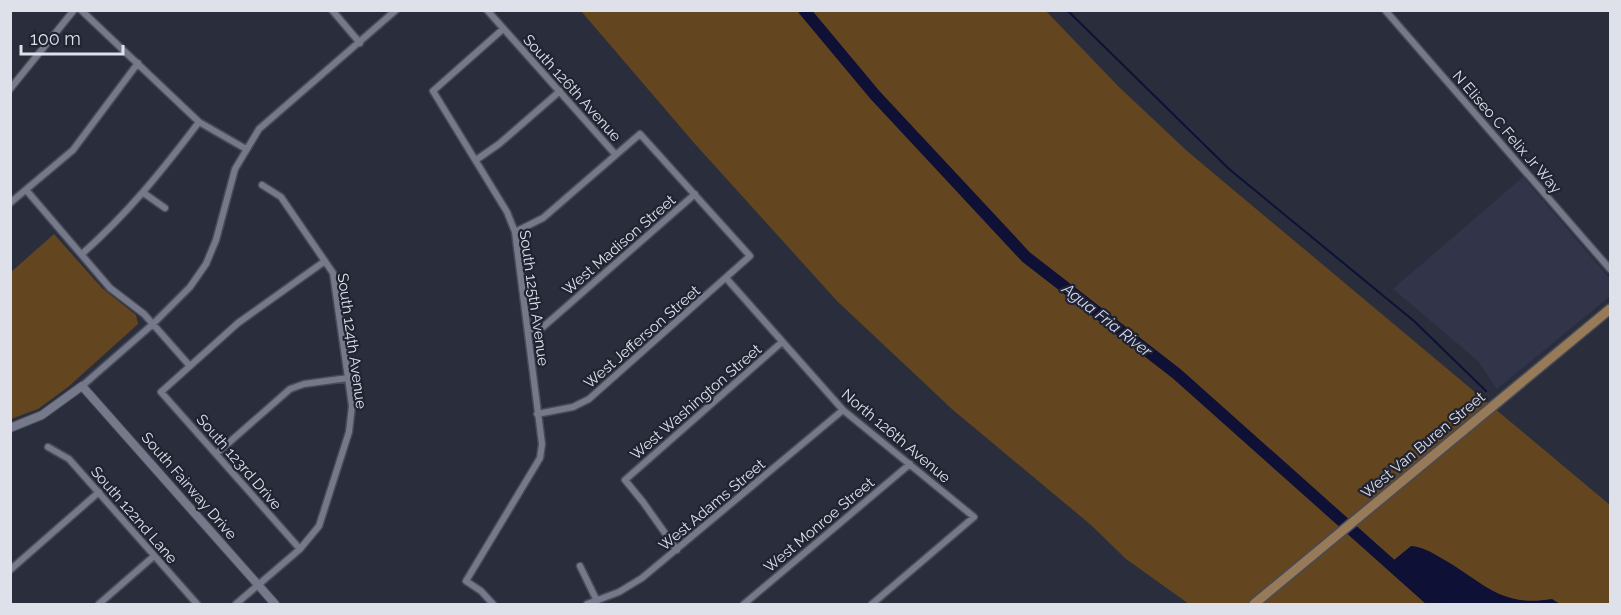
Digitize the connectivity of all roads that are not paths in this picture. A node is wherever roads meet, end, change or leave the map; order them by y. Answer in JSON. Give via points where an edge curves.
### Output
{"nodes":[{"id":1,"x":74,"y":10,"type":"edge"},
{"id":2,"x":81,"y":10,"type":"edge"},
{"id":3,"x":332,"y":10,"type":"edge"},
{"id":4,"x":396,"y":10,"type":"edge"},
{"id":5,"x":487,"y":10,"type":"edge"},
{"id":6,"x":1385,"y":10,"type":"edge"},
{"id":7,"x":503,"y":29,"type":"junction"},
{"id":8,"x":360,"y":43,"type":"junction"},
{"id":9,"x":138,"y":63,"type":"junction"},
{"id":10,"x":10,"y":89,"type":"edge"},
{"id":11,"x":560,"y":91,"type":"junction"},
{"id":12,"x":199,"y":122,"type":"junction"},
{"id":13,"x":246,"y":149,"type":"junction"},
{"id":14,"x":615,"y":154,"type":"junction"},
{"id":15,"x":476,"y":160,"type":"junction"},
{"id":16,"x":262,"y":185,"type":"dead end"},
{"id":17,"x":27,"y":191,"type":"junction"},
{"id":18,"x":144,"y":194,"type":"junction"},
{"id":19,"x":695,"y":194,"type":"junction"},
{"id":20,"x":10,"y":203,"type":"edge"},
{"id":21,"x":165,"y":208,"type":"dead end"},
{"id":22,"x":515,"y":232,"type":"junction"},
{"id":23,"x":82,"y":254,"type":"junction"},
{"id":24,"x":750,"y":256,"type":"joint"},
{"id":25,"x":325,"y":261,"type":"junction"},
{"id":26,"x":1611,"y":269,"type":"edge"},
{"id":27,"x":726,"y":278,"type":"junction"},
{"id":28,"x":1611,"y":309,"type":"edge"},
{"id":29,"x":153,"y":324,"type":"junction"},
{"id":30,"x":528,"y":330,"type":"junction"},
{"id":31,"x":782,"y":342,"type":"junction"},
{"id":32,"x":189,"y":365,"type":"junction"},
{"id":33,"x":348,"y":378,"type":"junction"},
{"id":34,"x":82,"y":386,"type":"junction"},
{"id":35,"x":843,"y":410,"type":"junction"},
{"id":36,"x":537,"y":414,"type":"junction"},
{"id":37,"x":10,"y":428,"type":"edge"},
{"id":38,"x":48,"y":447,"type":"dead end"},
{"id":39,"x":216,"y":454,"type":"junction"},
{"id":40,"x":910,"y":464,"type":"junction"},
{"id":41,"x":99,"y":492,"type":"junction"},
{"id":42,"x":300,"y":549,"type":"junction"},
{"id":43,"x":677,"y":550,"type":"junction"},
{"id":44,"x":154,"y":556,"type":"junction"},
{"id":45,"x":580,"y":566,"type":"dead end"},
{"id":46,"x":11,"y":568,"type":"edge"},
{"id":47,"x":258,"y":585,"type":"junction"},
{"id":48,"x":597,"y":601,"type":"junction"},
{"id":49,"x":99,"y":604,"type":"edge"},
{"id":50,"x":197,"y":604,"type":"edge"},
{"id":51,"x":236,"y":604,"type":"edge"},
{"id":52,"x":275,"y":604,"type":"edge"},
{"id":53,"x":493,"y":604,"type":"edge"},
{"id":54,"x":587,"y":604,"type":"edge"},
{"id":55,"x":744,"y":604,"type":"edge"},
{"id":56,"x":872,"y":604,"type":"edge"},
{"id":57,"x":1254,"y":604,"type":"edge"}],
"edges":[{"from":1,"to":10,"type":"street"},
{"from":2,"to":9,"type":"street"},
{"from":3,"to":8,"type":"street"},
{"from":4,"to":8,"type":"street"},
{"from":5,"to":7,"type":"street","name":"South 126th Avenue"},
{"from":6,"to":26,"type":"street","name":"N Eliseo C Felix Jr Way"},
{"from":7,"to":11,"type":"street","name":"South 126th Avenue"},
{"from":7,"to":15,"type":"street","name":"South 125th Avenue","via":[[433,91]]},
{"from":8,"to":13,"type":"street","via":[[259,129]]},
{"from":9,"to":12,"type":"street"},
{"from":9,"to":17,"type":"street","via":[[73,150]]},
{"from":11,"to":14,"type":"street","name":"South 126th Avenue"},
{"from":11,"to":15,"type":"street"},
{"from":12,"to":13,"type":"street"},
{"from":12,"to":18,"type":"street"},
{"from":13,"to":29,"type":"street","via":[[232,178],[206,264],[190,287]]},
{"from":14,"to":19,"type":"street","name":"South 126th Avenue","via":[[640,134]]},
{"from":14,"to":22,"type":"street","via":[[543,218]]},
{"from":15,"to":22,"type":"street","name":"South 125th Avenue"},
{"from":16,"to":25,"type":"street","name":"South 124th Avenue","via":[[281,198]]},
{"from":17,"to":20,"type":"street"},
{"from":17,"to":23,"type":"street"},
{"from":18,"to":21,"type":"street"},
{"from":18,"to":23,"type":"street"},
{"from":19,"to":24,"type":"street","name":"South 126th Avenue"},
{"from":19,"to":30,"type":"street","name":"West Madison Street","via":[[543,327]]},
{"from":22,"to":30,"type":"street","name":"South 125th Avenue"},
{"from":23,"to":29,"type":"street","via":[[110,288]]},
{"from":24,"to":27,"type":"street","name":"West Jefferson Street"},
{"from":25,"to":32,"type":"street","via":[[238,323]]},
{"from":25,"to":33,"type":"street","name":"South 124th Avenue","via":[[333,273]]},
{"from":27,"to":31,"type":"street"},
{"from":27,"to":36,"type":"street","name":"West Jefferson Street","via":[[589,399],[573,407]]},
{"from":28,"to":57,"type":"main road","name":"West Van Buren Street"},
{"from":29,"to":32,"type":"street"},
{"from":29,"to":34,"type":"street"},
{"from":30,"to":36,"type":"street","name":"South 125th Avenue"},
{"from":31,"to":35,"type":"street","name":"North 126th Avenue"},
{"from":31,"to":43,"type":"street","name":"West Washington Street","via":[[625,480]]},
{"from":32,"to":39,"type":"street","name":"South 123rd Drive","via":[[161,392]]},
{"from":33,"to":39,"type":"street","via":[[290,389]]},
{"from":33,"to":42,"type":"street","name":"South 124th Avenue","via":[[352,406],[349,432],[319,526]]},
{"from":34,"to":37,"type":"street","via":[[42,415]]},
{"from":34,"to":47,"type":"street","name":"South Fairway Drive"},
{"from":35,"to":40,"type":"street","name":"North 126th Avenue"},
{"from":35,"to":43,"type":"street","name":"West Adams Street"},
{"from":36,"to":53,"type":"street","name":"South 125th Avenue","via":[[540,458],[465,581]]},
{"from":38,"to":41,"type":"street","name":"South 122nd Lane","via":[[69,459]]},
{"from":39,"to":42,"type":"street","name":"South 123rd Drive"},
{"from":40,"to":55,"type":"street","name":"West Monroe Street"},
{"from":40,"to":56,"type":"street","name":"North 126th Avenue","via":[[974,517]]},
{"from":41,"to":44,"type":"street","name":"South 122nd Lane"},
{"from":41,"to":46,"type":"street"},
{"from":42,"to":47,"type":"street"},
{"from":43,"to":48,"type":"street","name":"West Adams Street","via":[[642,578]]},
{"from":44,"to":49,"type":"street"},
{"from":44,"to":50,"type":"street","name":"South 122nd Lane"},
{"from":45,"to":48,"type":"street"},
{"from":47,"to":51,"type":"street"},
{"from":47,"to":52,"type":"street","name":"South Fairway Drive"},
{"from":48,"to":54,"type":"street","name":"West Adams Street"}]}
